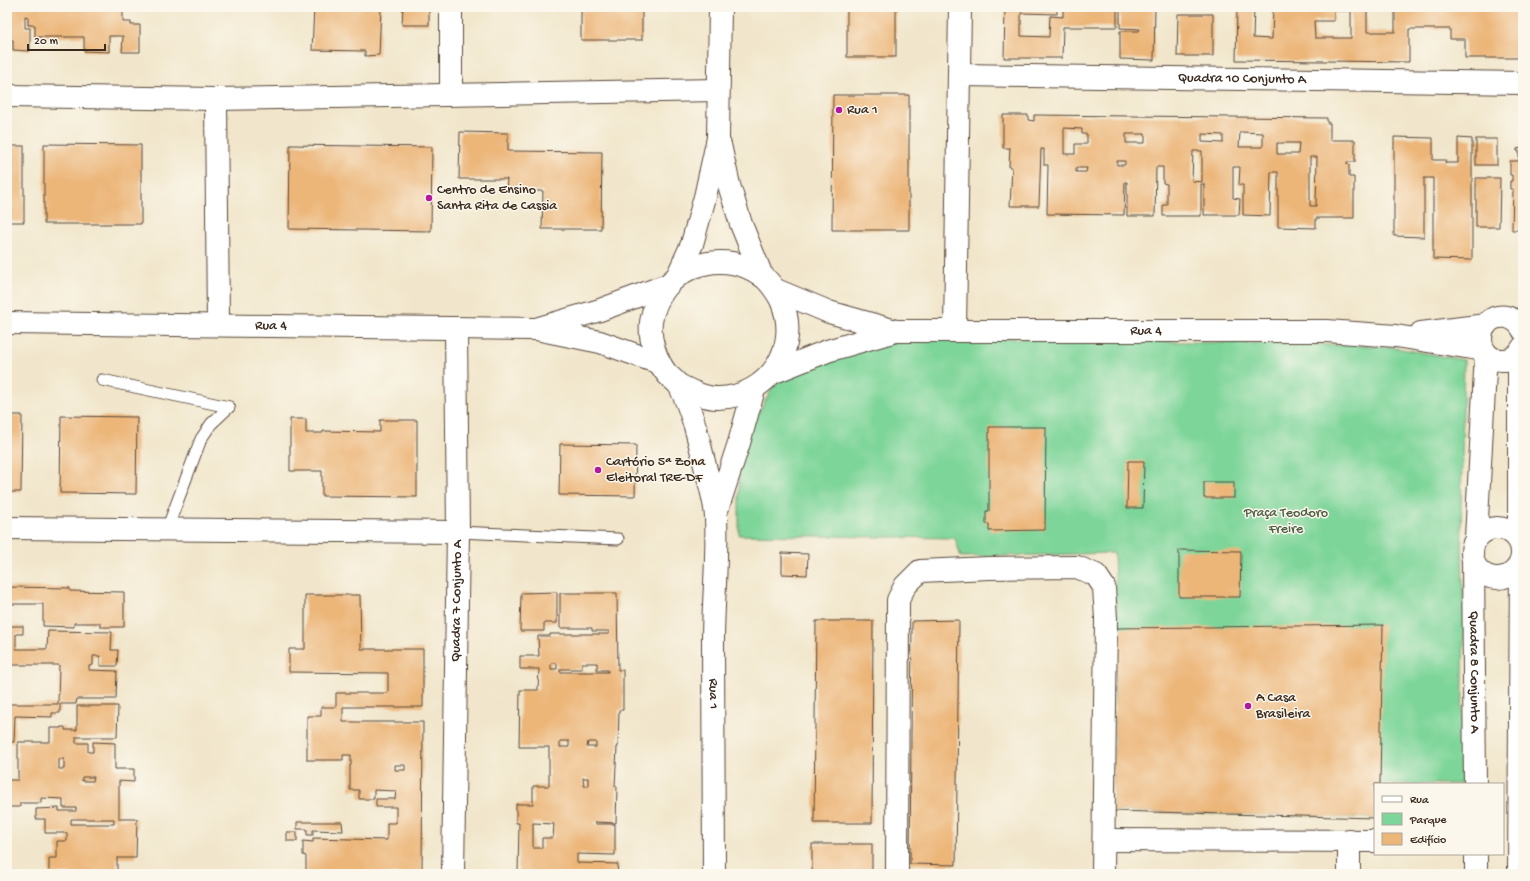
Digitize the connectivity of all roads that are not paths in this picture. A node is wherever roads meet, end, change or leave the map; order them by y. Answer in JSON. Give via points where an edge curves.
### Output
{"nodes":[{"id":1,"x":451,"y":7,"type":"edge"},
{"id":2,"x":720,"y":7,"type":"edge"},
{"id":3,"x":960,"y":7,"type":"edge"},
{"id":4,"x":960,"y":75,"type":"junction"},
{"id":5,"x":1523,"y":83,"type":"edge"},
{"id":6,"x":718,"y":90,"type":"junction"},
{"id":7,"x":451,"y":94,"type":"junction"},
{"id":8,"x":7,"y":96,"type":"edge"},
{"id":9,"x":216,"y":99,"type":"junction"},
{"id":10,"x":718,"y":138,"type":"junction"},
{"id":11,"x":673,"y":280,"type":"junction"},
{"id":12,"x":769,"y":283,"type":"junction"},
{"id":13,"x":7,"y":324,"type":"edge"},
{"id":14,"x":1486,"y":325,"type":"junction"},
{"id":15,"x":218,"y":326,"type":"junction"},
{"id":16,"x":456,"y":328,"type":"junction"},
{"id":17,"x":536,"y":329,"type":"junction"},
{"id":18,"x":896,"y":331,"type":"junction"},
{"id":19,"x":955,"y":331,"type":"junction"},
{"id":20,"x":1396,"y":336,"type":"junction"},
{"id":21,"x":1522,"y":341,"type":"edge"},
{"id":22,"x":1485,"y":352,"type":"junction"},
{"id":23,"x":659,"y":363,"type":"junction"},
{"id":24,"x":772,"y":373,"type":"junction"},
{"id":25,"x":102,"y":380,"type":"dead end"},
{"id":26,"x":679,"y":385,"type":"junction"},
{"id":27,"x":754,"y":389,"type":"junction"},
{"id":28,"x":716,"y":514,"type":"junction"},
{"id":29,"x":7,"y":528,"type":"edge"},
{"id":30,"x":167,"y":529,"type":"junction"},
{"id":31,"x":458,"y":532,"type":"junction"},
{"id":32,"x":1476,"y":538,"type":"junction"},
{"id":33,"x":618,"y":539,"type":"dead end"},
{"id":34,"x":1521,"y":551,"type":"edge"},
{"id":35,"x":1472,"y":560,"type":"junction"},
{"id":36,"x":1475,"y":783,"type":"edge"},
{"id":37,"x":1104,"y":840,"type":"junction"},
{"id":38,"x":1349,"y":840,"type":"junction"},
{"id":39,"x":1374,"y":841,"type":"edge"},
{"id":40,"x":1476,"y":855,"type":"edge"},
{"id":41,"x":454,"y":874,"type":"edge"},
{"id":42,"x":714,"y":874,"type":"edge"},
{"id":43,"x":896,"y":874,"type":"edge"},
{"id":44,"x":1103,"y":874,"type":"edge"},
{"id":45,"x":1349,"y":874,"type":"edge"},
{"id":46,"x":1476,"y":874,"type":"edge"},
{"id":47,"x":1519,"y":874,"type":"edge"}],
"edges":[{"from":1,"to":7,"type":"street"},
{"from":2,"to":6,"type":"street"},
{"from":3,"to":4,"type":"street"},
{"from":4,"to":5,"type":"street","name":"Quadra 10 Conjunto A"},
{"from":4,"to":19,"type":"street"},
{"from":6,"to":7,"type":"street"},
{"from":6,"to":10,"type":"street"},
{"from":7,"to":9,"type":"street"},
{"from":8,"to":9,"type":"street"},
{"from":9,"to":15,"type":"street"},
{"from":10,"to":11,"type":"street","via":[[692,244]]},
{"from":10,"to":12,"type":"street","via":[[741,224]]},
{"from":11,"to":12,"type":"street","via":[[698,265],[720,261],[742,265]]},
{"from":11,"to":17,"type":"street","via":[[600,310]]},
{"from":11,"to":23,"type":"street","via":[[656,303],[651,323],[652,343]]},
{"from":12,"to":18,"type":"street","via":[[829,312]]},
{"from":12,"to":24,"type":"street","via":[[786,310],[788,332],[784,354]]},
{"from":13,"to":15,"type":"street","name":"Rua 4"},
{"from":14,"to":20,"type":"street"},
{"from":14,"to":21,"type":"street","via":[[1497,317],[1517,322]]},
{"from":14,"to":22,"type":"street","via":[[1480,337]]},
{"from":15,"to":16,"type":"street","name":"Rua 4"},
{"from":16,"to":17,"type":"street","name":"Rua 4"},
{"from":16,"to":31,"type":"street","name":"Quadra 7 Conjunto A"},
{"from":17,"to":23,"type":"street","via":[[600,342]]},
{"from":18,"to":19,"type":"street","name":"Rua 4"},
{"from":18,"to":24,"type":"street","via":[[827,351]]},
{"from":19,"to":20,"type":"street","name":"Rua 4","via":[[1327,331]]},
{"from":20,"to":22,"type":"street"},
{"from":21,"to":22,"type":"street","via":[[1513,358],[1498,360]]},
{"from":21,"to":34,"type":"street"},
{"from":22,"to":32,"type":"street"},
{"from":23,"to":26,"type":"street"},
{"from":24,"to":27,"type":"street"},
{"from":25,"to":30,"type":"lane","via":[[229,407],[200,439]]},
{"from":26,"to":27,"type":"street","via":[[696,394],[716,398],[735,396]]},
{"from":26,"to":28,"type":"street","via":[[703,459]]},
{"from":27,"to":28,"type":"street"},
{"from":28,"to":42,"type":"street","name":"Rua 1","via":[[713,640]]},
{"from":29,"to":30,"type":"street"},
{"from":30,"to":31,"type":"street"},
{"from":31,"to":33,"type":"lane"},
{"from":31,"to":41,"type":"street","name":"Quadra 7 Conjunto A"},
{"from":32,"to":34,"type":"street","via":[[1486,530],[1498,528],[1510,531]]},
{"from":32,"to":35,"type":"street","via":[[1472,548]]},
{"from":34,"to":35,"type":"street","via":[[1513,572],[1502,578],[1489,577],[1478,570]]},
{"from":34,"to":47,"type":"street"},
{"from":35,"to":36,"type":"street","name":"Quadra 8 Conjunto A"},
{"from":37,"to":38,"type":"street"},
{"from":37,"to":43,"type":"street","via":[[1106,619],[1104,587],[1096,575],[1077,567],[920,571],[905,586],[898,600]]},
{"from":37,"to":44,"type":"street"},
{"from":38,"to":39,"type":"street"},
{"from":38,"to":45,"type":"street"},
{"from":40,"to":46,"type":"street"}]}
